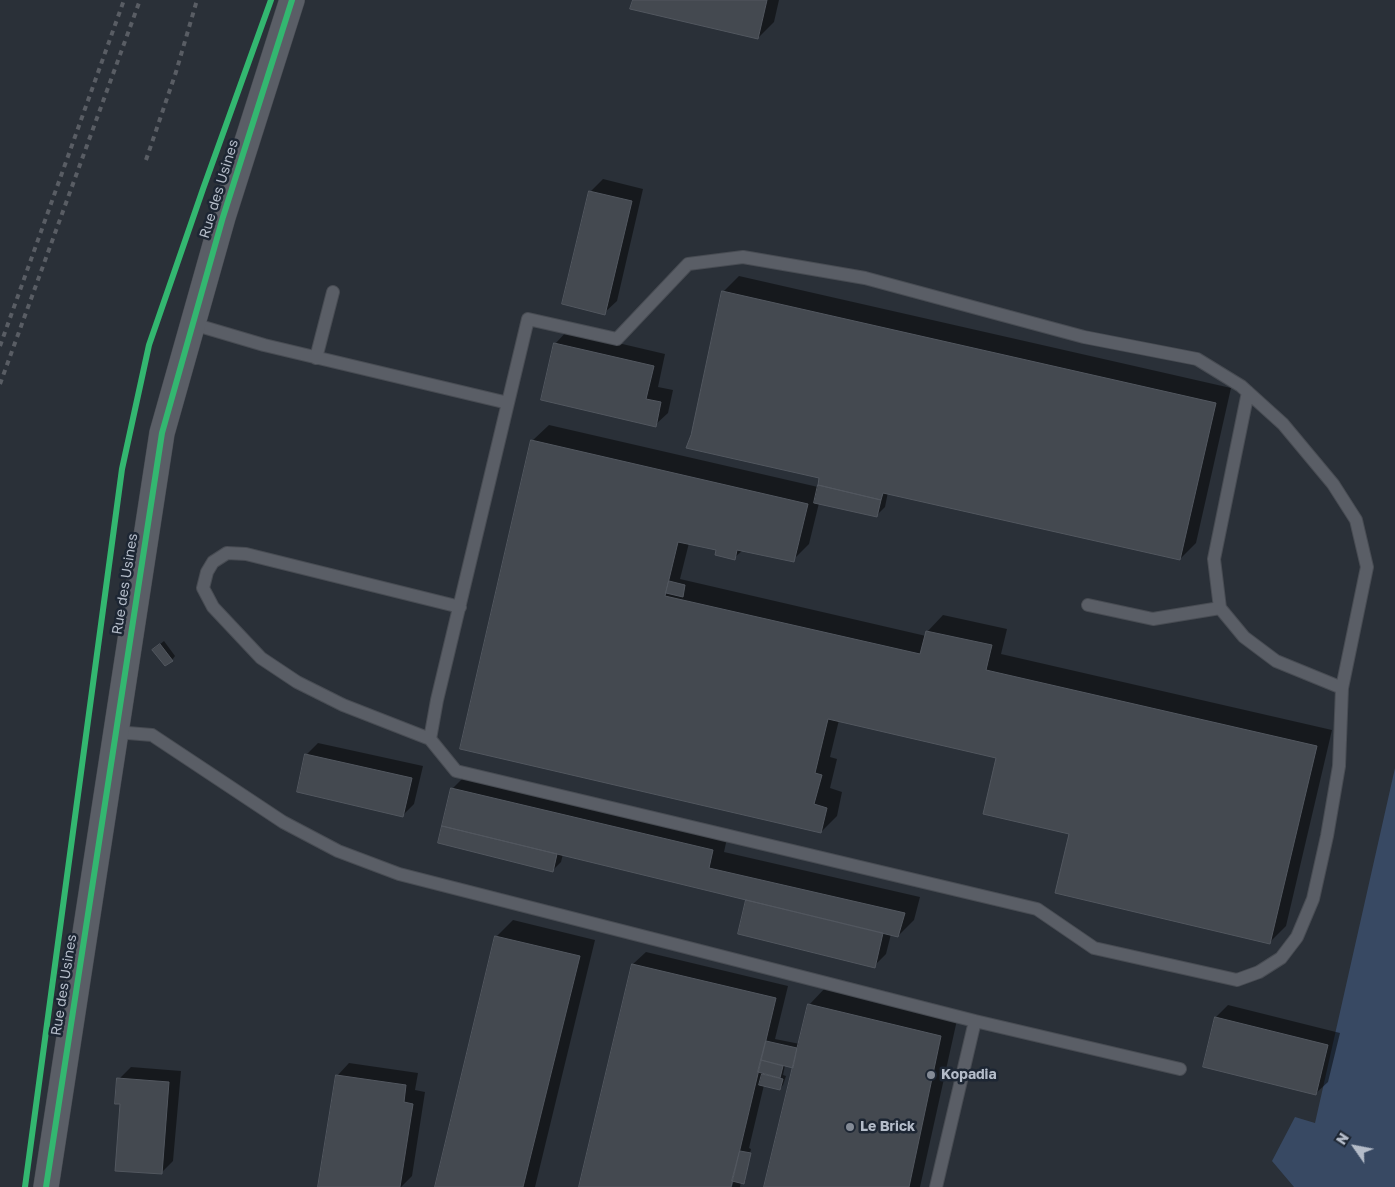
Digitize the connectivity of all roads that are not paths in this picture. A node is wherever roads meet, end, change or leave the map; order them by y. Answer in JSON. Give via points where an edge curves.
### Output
{"nodes":[{"id":1,"x":292,"y":0,"type":"edge"},
{"id":2,"x":333,"y":292,"type":"dead end"},
{"id":3,"x":193,"y":324,"type":"junction"},
{"id":4,"x":316,"y":358,"type":"junction"},
{"id":5,"x":1248,"y":392,"type":"junction"},
{"id":6,"x":508,"y":403,"type":"junction"},
{"id":7,"x":1088,"y":605,"type":"dead end"},
{"id":8,"x":460,"y":607,"type":"junction"},
{"id":9,"x":1220,"y":608,"type":"junction"},
{"id":10,"x":1342,"y":688,"type":"junction"},
{"id":11,"x":116,"y":732,"type":"junction"},
{"id":12,"x":430,"y":739,"type":"junction"},
{"id":13,"x":976,"y":1021,"type":"junction"},
{"id":14,"x":1180,"y":1069,"type":"dead end"},
{"id":15,"x":46,"y":1187,"type":"edge"},
{"id":16,"x":936,"y":1187,"type":"edge"}],
"edges":[{"from":1,"to":3,"type":"street","name":"Rue des Usines"},
{"from":2,"to":4,"type":"lane"},
{"from":3,"to":4,"type":"lane"},
{"from":3,"to":11,"type":"street","name":"Rue des Usines","via":[[162,433]]},
{"from":4,"to":6,"type":"lane"},
{"from":5,"to":6,"type":"lane","via":[[1197,359],[1084,337],[865,278],[742,257],[688,264],[617,340],[528,319]]},
{"from":5,"to":9,"type":"lane","via":[[1214,560]]},
{"from":5,"to":10,"type":"lane","via":[[1283,424],[1333,484],[1356,520],[1367,567]]},
{"from":6,"to":8,"type":"lane"},
{"from":7,"to":9,"type":"lane","via":[[1153,619]]},
{"from":8,"to":12,"type":"lane"},
{"from":8,"to":12,"type":"lane","via":[[246,554],[227,553],[213,562],[207,572],[204,588],[213,607],[261,658],[297,682],[342,705]]},
{"from":9,"to":10,"type":"lane","via":[[1244,637],[1276,661]]},
{"from":10,"to":12,"type":"lane","via":[[1339,766],[1313,899],[1298,937],[1281,958],[1259,972],[1237,980],[1094,948],[1037,909],[456,771]]},
{"from":11,"to":13,"type":"lane","via":[[152,735],[283,822],[338,851],[399,874]]},
{"from":11,"to":15,"type":"street","name":"Rue des Usines"},
{"from":13,"to":14,"type":"lane"},
{"from":13,"to":16,"type":"lane"}]}
